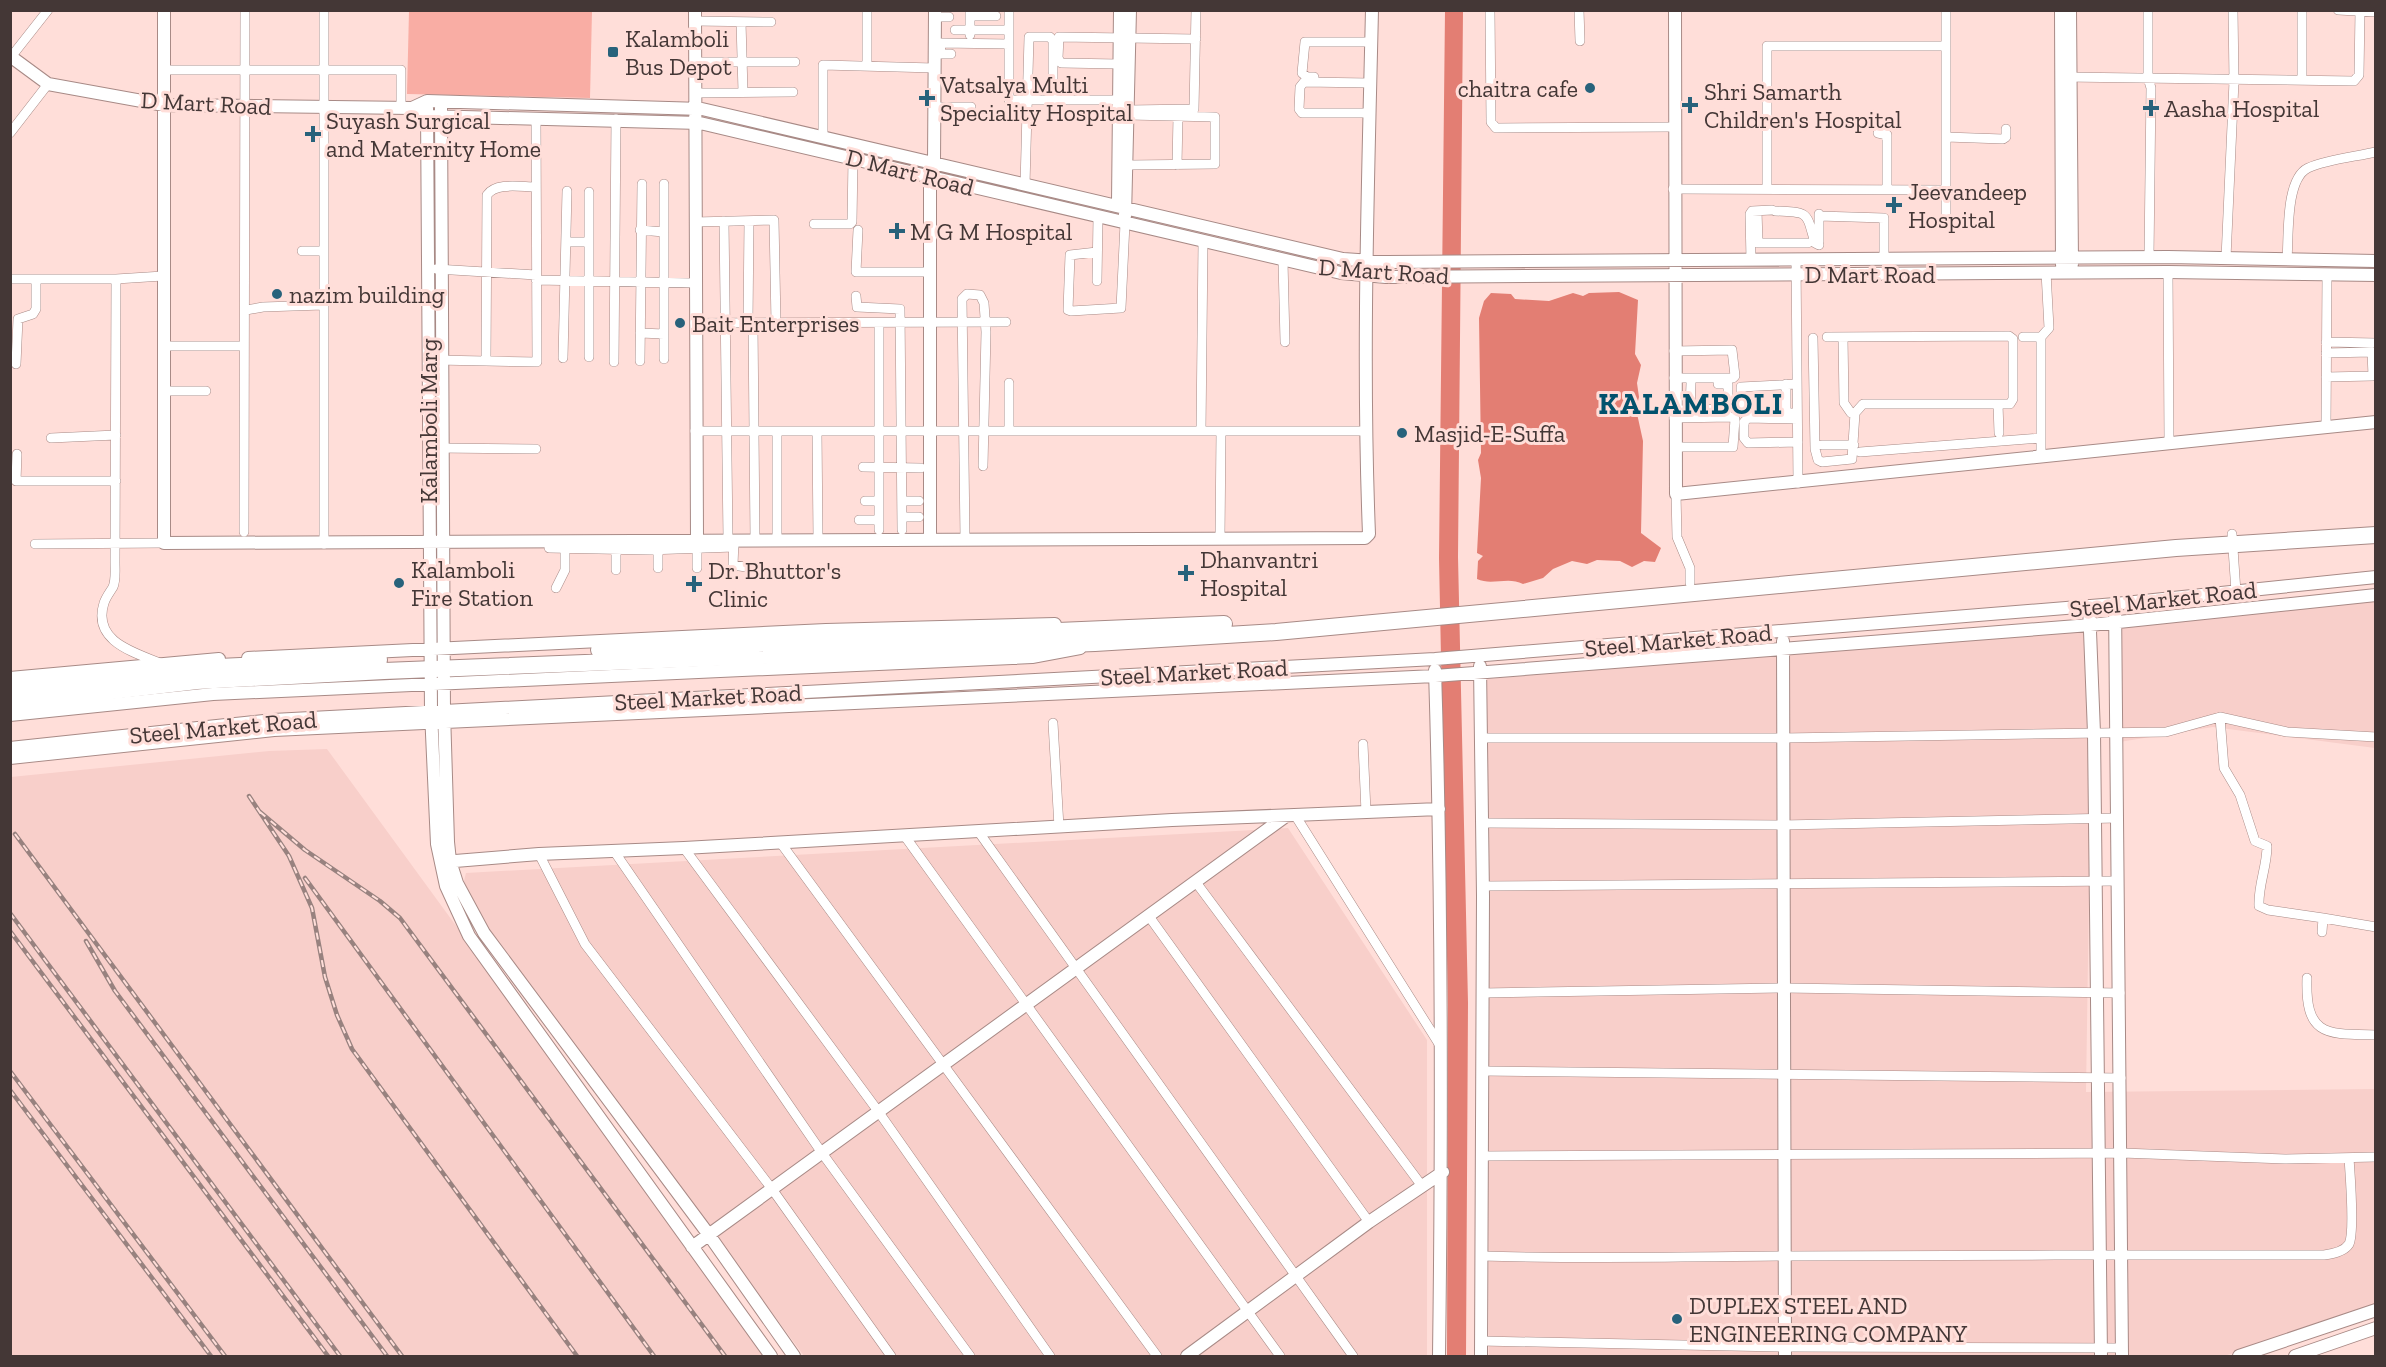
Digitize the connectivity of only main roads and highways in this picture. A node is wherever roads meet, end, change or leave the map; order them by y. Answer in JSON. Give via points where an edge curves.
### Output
{"nodes":[{"id":1,"x":2376,"y":524,"type":"edge"},
{"id":2,"x":2376,"y":535,"type":"edge"},
{"id":3,"x":2233,"y":539,"type":"junction"},
{"id":4,"x":1482,"y":608,"type":"junction"},
{"id":5,"x":437,"y":664,"type":"junction"},
{"id":6,"x":10,"y":690,"type":"edge"},
{"id":7,"x":10,"y":703,"type":"edge"}],
"edges":[{"from":1,"to":3,"type":"highway"},
{"from":2,"to":3,"type":"highway"},
{"from":3,"to":4,"type":"highway"},
{"from":3,"to":4,"type":"highway","via":[[1690,583]]},
{"from":4,"to":5,"type":"highway","via":[[1276,632]]},
{"from":5,"to":6,"type":"highway","via":[[219,667]]},
{"from":5,"to":7,"type":"highway","via":[[197,681]]}]}
